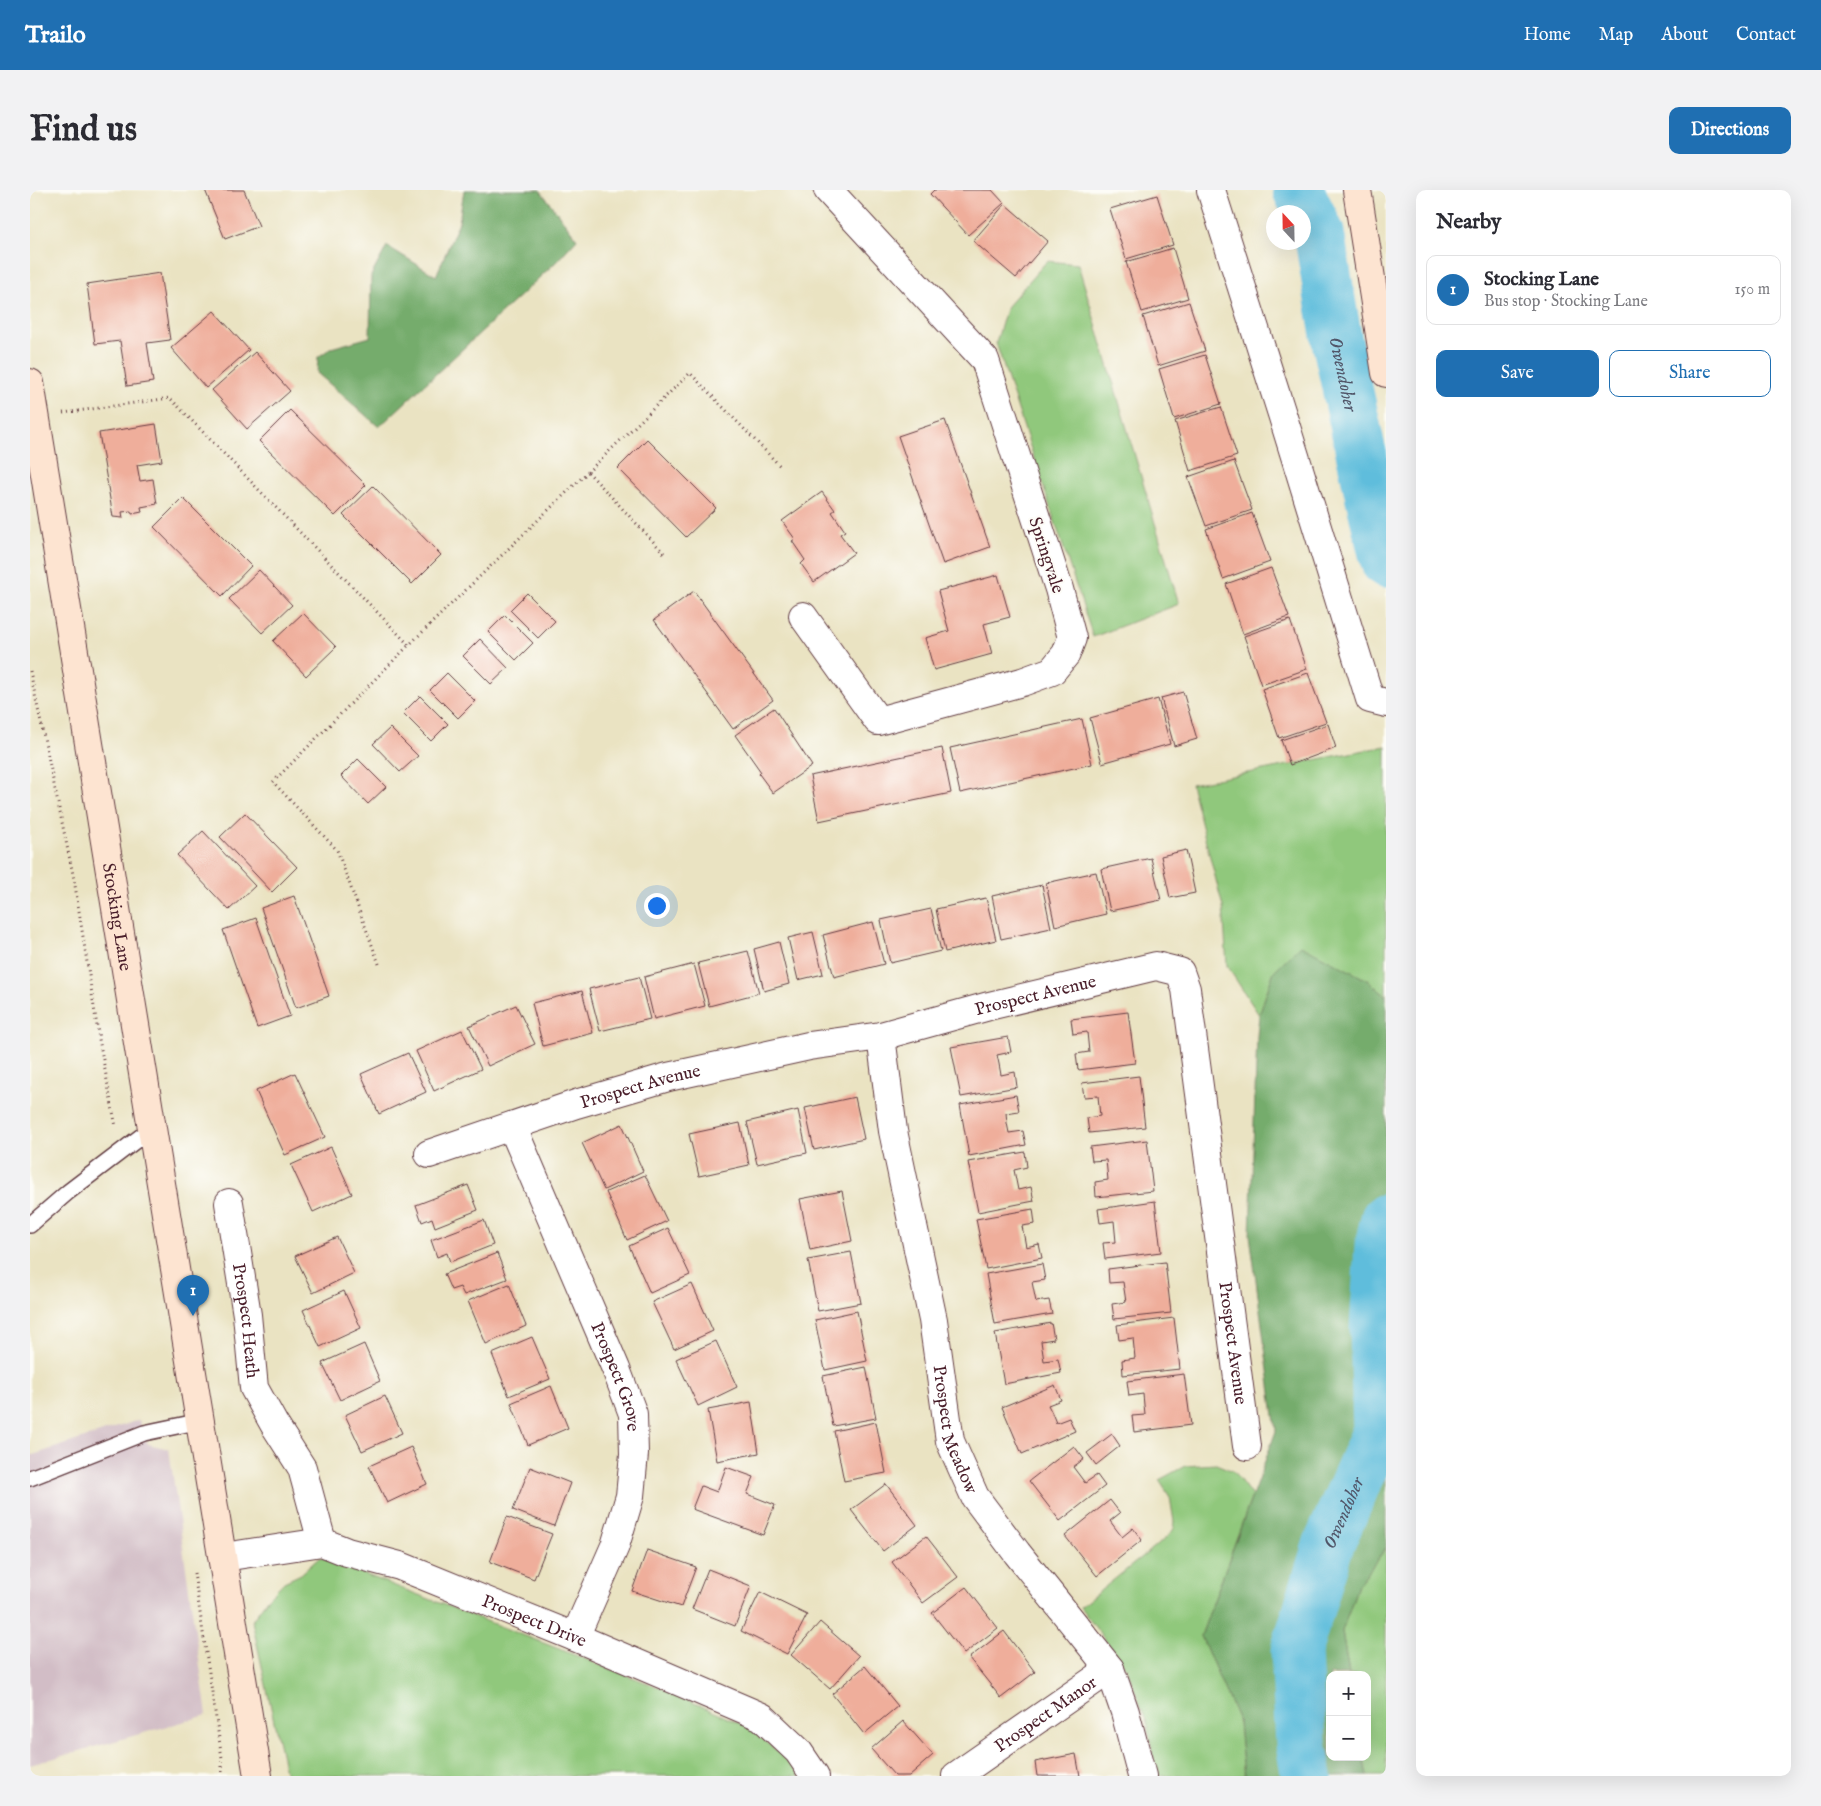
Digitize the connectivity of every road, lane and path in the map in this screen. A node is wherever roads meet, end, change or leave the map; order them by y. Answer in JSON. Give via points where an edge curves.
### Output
{"nodes":[{"id":1,"x":828,"y":190,"type":"edge"},
{"id":2,"x":1211,"y":190,"type":"edge"},
{"id":3,"x":1357,"y":190,"type":"edge"},
{"id":4,"x":1386,"y":373,"type":"edge"},
{"id":5,"x":30,"y":383,"type":"edge"},
{"id":6,"x":36,"y":416,"type":"junction"},
{"id":7,"x":780,"y":466,"type":"dead end"},
{"id":8,"x":588,"y":472,"type":"junction"},
{"id":9,"x":664,"y":553,"type":"dead end"},
{"id":10,"x":803,"y":616,"type":"dead end"},
{"id":11,"x":409,"y":645,"type":"junction"},
{"id":12,"x":30,"y":671,"type":"edge"},
{"id":13,"x":1386,"y":703,"type":"edge"},
{"id":14,"x":379,"y":964,"type":"dead end"},
{"id":15,"x":881,"y":1036,"type":"junction"},
{"id":16,"x":512,"y":1126,"type":"junction"},
{"id":17,"x":152,"y":1128,"type":"junction"},
{"id":18,"x":121,"y":1151,"type":"junction"},
{"id":19,"x":430,"y":1154,"type":"dead end"},
{"id":20,"x":229,"y":1203,"type":"dead end"},
{"id":21,"x":30,"y":1225,"type":"edge"},
{"id":22,"x":200,"y":1421,"type":"junction"},
{"id":23,"x":1247,"y":1446,"type":"dead end"},
{"id":24,"x":30,"y":1478,"type":"edge"},
{"id":25,"x":322,"y":1542,"type":"junction"},
{"id":26,"x":224,"y":1557,"type":"junction"},
{"id":27,"x":575,"y":1637,"type":"junction"},
{"id":28,"x":1110,"y":1669,"type":"junction"},
{"id":29,"x":258,"y":1776,"type":"edge"},
{"id":30,"x":816,"y":1776,"type":"edge"},
{"id":31,"x":956,"y":1776,"type":"edge"},
{"id":32,"x":1142,"y":1776,"type":"edge"}],
"edges":[{"from":1,"to":10,"type":"street","name":"Springvale","via":[[984,360],[1072,638],[1066,654],[1052,671],[878,721]]},
{"from":2,"to":13,"type":"street","via":[[1370,699]]},
{"from":3,"to":4,"type":"main road"},
{"from":5,"to":6,"type":"main road","name":"Stocking Lane"},
{"from":6,"to":11,"type":"path","via":[[170,398]]},
{"from":6,"to":17,"type":"main road","name":"Stocking Lane"},
{"from":7,"to":8,"type":"path","via":[[690,374]]},
{"from":8,"to":9,"type":"path"},
{"from":8,"to":11,"type":"path"},
{"from":11,"to":14,"type":"path","via":[[273,782],[337,850]]},
{"from":12,"to":18,"type":"path","via":[[74,879]]},
{"from":15,"to":16,"type":"street","name":"Prospect Avenue","via":[[809,1046],[668,1077]]},
{"from":15,"to":23,"type":"street","name":"Prospect Avenue","via":[[1156,966],[1180,972],[1186,989]]},
{"from":15,"to":28,"type":"street","name":"Prospect Meadow","via":[[893,1131],[932,1320],[950,1441],[975,1497]]},
{"from":16,"to":19,"type":"street","name":"Prospect Avenue"},
{"from":16,"to":27,"type":"street","name":"Prospect Grove","via":[[633,1414],[630,1496],[615,1546]]},
{"from":17,"to":18,"type":"lane"},
{"from":17,"to":22,"type":"main road","name":"Stocking Lane"},
{"from":18,"to":21,"type":"lane"},
{"from":20,"to":25,"type":"street","name":"Prospect Heath","via":[[247,1315],[254,1388],[302,1468]]},
{"from":22,"to":24,"type":"lane","via":[[144,1433]]},
{"from":22,"to":26,"type":"main road","name":"Stocking Lane"},
{"from":25,"to":26,"type":"street"},
{"from":25,"to":27,"type":"street","name":"Prospect Drive","via":[[400,1566]]},
{"from":26,"to":29,"type":"main road","name":"Stocking Lane"},
{"from":27,"to":30,"type":"street","name":"Prospect Drive","via":[[762,1717],[798,1751]]},
{"from":28,"to":31,"type":"street","name":"Prospect Manor"},
{"from":28,"to":32,"type":"street","name":"Prospect Meadow"}]}
